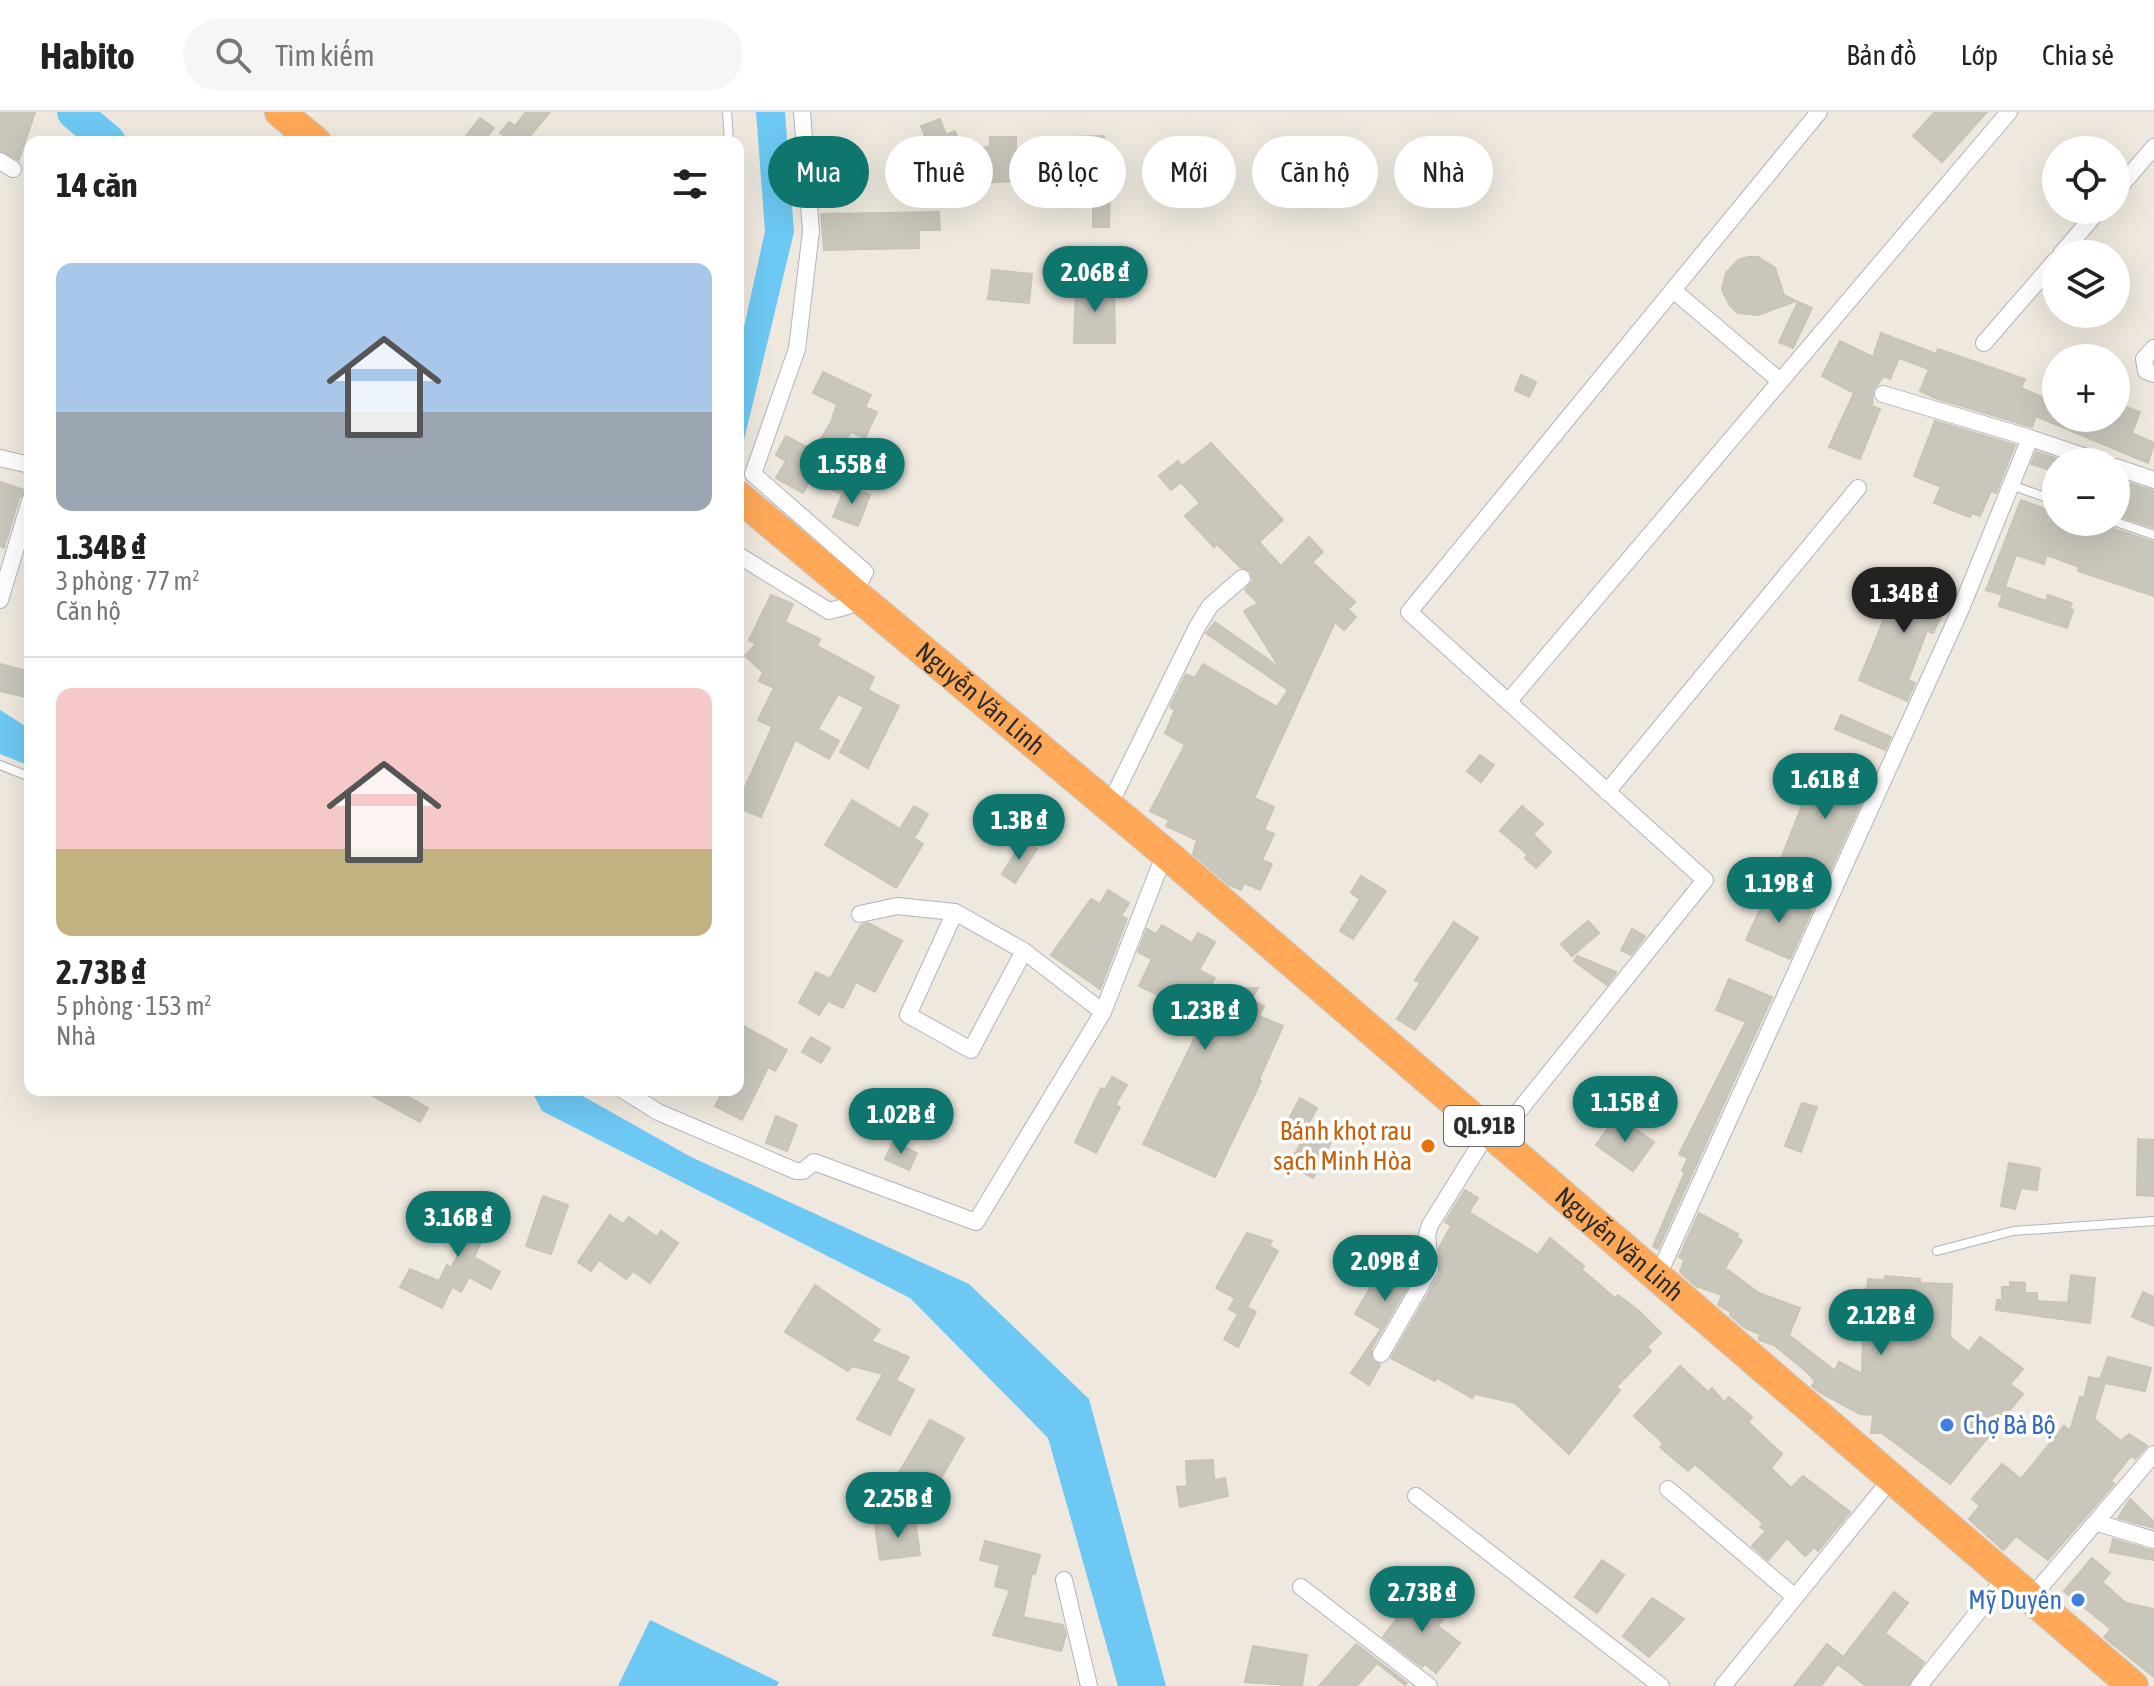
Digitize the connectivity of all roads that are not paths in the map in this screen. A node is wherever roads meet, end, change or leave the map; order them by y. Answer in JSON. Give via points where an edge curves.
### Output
{"nodes":[{"id":1,"x":280,"y":112,"type":"edge"},
{"id":2,"x":727,"y":112,"type":"edge"},
{"id":3,"x":802,"y":112,"type":"edge"},
{"id":4,"x":1819,"y":112,"type":"edge"},
{"id":5,"x":2009,"y":112,"type":"edge"},
{"id":6,"x":309,"y":136,"type":"edge"},
{"id":7,"x":729,"y":136,"type":"edge"},
{"id":8,"x":2154,"y":147,"type":"edge"},
{"id":9,"x":2130,"y":175,"type":"edge"},
{"id":10,"x":2087,"y":224,"type":"edge"},
{"id":11,"x":2073,"y":240,"type":"edge"},
{"id":12,"x":2042,"y":276,"type":"edge"},
{"id":13,"x":1673,"y":290,"type":"junction"},
{"id":14,"x":1984,"y":343,"type":"dead end"},
{"id":15,"x":2154,"y":348,"type":"edge"},
{"id":16,"x":2154,"y":374,"type":"edge"},
{"id":17,"x":1780,"y":381,"type":"junction"},
{"id":18,"x":1883,"y":394,"type":"dead end"},
{"id":19,"x":2030,"y":438,"type":"junction"},
{"id":20,"x":2060,"y":448,"type":"edge"},
{"id":21,"x":0,"y":458,"type":"edge"},
{"id":22,"x":24,"y":464,"type":"edge"},
{"id":23,"x":2130,"y":472,"type":"edge"},
{"id":24,"x":2154,"y":480,"type":"edge"},
{"id":25,"x":2011,"y":485,"type":"junction"},
{"id":26,"x":1858,"y":488,"type":"dead end"},
{"id":27,"x":2042,"y":496,"type":"edge"},
{"id":28,"x":744,"y":501,"type":"edge"},
{"id":29,"x":24,"y":521,"type":"edge"},
{"id":30,"x":2130,"y":527,"type":"edge"},
{"id":31,"x":2154,"y":535,"type":"edge"},
{"id":32,"x":744,"y":559,"type":"edge"},
{"id":33,"x":1242,"y":578,"type":"dead end"},
{"id":34,"x":856,"y":597,"type":"junction"},
{"id":35,"x":0,"y":600,"type":"edge"},
{"id":36,"x":1508,"y":702,"type":"junction"},
{"id":37,"x":0,"y":765,"type":"edge"},
{"id":38,"x":24,"y":775,"type":"edge"},
{"id":39,"x":1607,"y":792,"type":"junction"},
{"id":40,"x":1109,"y":806,"type":"junction"},
{"id":41,"x":1165,"y":853,"type":"junction"},
{"id":42,"x":955,"y":912,"type":"junction"},
{"id":43,"x":860,"y":914,"type":"dead end"},
{"id":44,"x":1024,"y":951,"type":"junction"},
{"id":45,"x":1103,"y":1012,"type":"junction"},
{"id":46,"x":633,"y":1096,"type":"edge"},
{"id":47,"x":1493,"y":1134,"type":"junction"},
{"id":48,"x":2154,"y":1221,"type":"edge"},
{"id":49,"x":1937,"y":1251,"type":"dead end"},
{"id":50,"x":1657,"y":1278,"type":"junction"},
{"id":51,"x":1381,"y":1354,"type":"dead end"},
{"id":52,"x":2154,"y":1454,"type":"edge"},
{"id":53,"x":1891,"y":1479,"type":"junction"},
{"id":54,"x":1668,"y":1489,"type":"dead end"},
{"id":55,"x":1416,"y":1496,"type":"dead end"},
{"id":56,"x":2098,"y":1523,"type":"junction"},
{"id":57,"x":2154,"y":1540,"type":"edge"},
{"id":58,"x":2005,"y":1578,"type":"junction"},
{"id":59,"x":1064,"y":1580,"type":"dead end"},
{"id":60,"x":1301,"y":1587,"type":"dead end"},
{"id":61,"x":1795,"y":1597,"type":"junction"},
{"id":62,"x":2030,"y":1599,"type":"junction"},
{"id":63,"x":2122,"y":1683,"type":"edge"},
{"id":64,"x":1089,"y":1686,"type":"edge"},
{"id":65,"x":1429,"y":1686,"type":"edge"},
{"id":66,"x":1661,"y":1686,"type":"edge"},
{"id":67,"x":1723,"y":1686,"type":"edge"},
{"id":68,"x":1919,"y":1686,"type":"edge"}],
"edges":[{"from":1,"to":6,"type":"highway"},
{"from":2,"to":7,"type":"lane"},
{"from":3,"to":34,"type":"street","via":[[811,231],[797,349],[753,474],[865,572]]},
{"from":4,"to":13,"type":"street"},
{"from":5,"to":17,"type":"street"},
{"from":8,"to":9,"type":"street"},
{"from":10,"to":11,"type":"street"},
{"from":12,"to":14,"type":"street"},
{"from":13,"to":17,"type":"street"},
{"from":13,"to":36,"type":"street","via":[[1409,612]]},
{"from":15,"to":16,"type":"street","via":[[2144,359],[2146,371]]},
{"from":17,"to":36,"type":"street"},
{"from":18,"to":19,"type":"street"},
{"from":19,"to":20,"type":"street"},
{"from":19,"to":25,"type":"street"},
{"from":21,"to":22,"type":"street"},
{"from":23,"to":24,"type":"street"},
{"from":25,"to":27,"type":"lane"},
{"from":25,"to":50,"type":"street","via":[[1960,611]]},
{"from":26,"to":39,"type":"street"},
{"from":28,"to":34,"type":"highway","name":"Nguyễn Văn Linh","number":"QL.91B"},
{"from":29,"to":35,"type":"street"},
{"from":30,"to":31,"type":"lane"},
{"from":32,"to":34,"type":"street","via":[[829,611],[842,610]]},
{"from":33,"to":40,"type":"street","via":[[1210,606],[1197,627]]},
{"from":34,"to":40,"type":"highway","name":"Nguyễn Văn Linh","number":"QL.91B"},
{"from":36,"to":39,"type":"street"},
{"from":37,"to":38,"type":"lane"},
{"from":39,"to":47,"type":"street","via":[[1705,880]]},
{"from":40,"to":41,"type":"highway","name":"Nguyễn Văn Linh","number":"QL.91B"},
{"from":41,"to":45,"type":"street"},
{"from":41,"to":47,"type":"highway","name":"Nguyễn Văn Linh","number":"QL.91B"},
{"from":42,"to":43,"type":"street","via":[[897,906]]},
{"from":42,"to":44,"type":"street"},
{"from":42,"to":44,"type":"street","via":[[908,1015],[971,1050]]},
{"from":44,"to":45,"type":"street"},
{"from":45,"to":46,"type":"street","via":[[976,1222],[814,1162],[796,1171]]},
{"from":47,"to":50,"type":"highway","name":"Nguyễn Văn Linh","number":"QL.91B"},
{"from":47,"to":51,"type":"street","via":[[1430,1225],[1430,1269]]},
{"from":48,"to":49,"type":"lane","via":[[2013,1231]]},
{"from":50,"to":53,"type":"highway","name":"Nguyễn Văn Linh","number":"QL.91B"},
{"from":52,"to":56,"type":"street"},
{"from":53,"to":58,"type":"highway","name":"Nguyễn Văn Linh","number":"QL.91B"},
{"from":53,"to":61,"type":"street"},
{"from":54,"to":61,"type":"street"},
{"from":55,"to":66,"type":"street"},
{"from":56,"to":57,"type":"street"},
{"from":56,"to":62,"type":"street"},
{"from":58,"to":62,"type":"highway","name":"Nguyễn Văn Linh","number":"QL.91B"},
{"from":58,"to":68,"type":"street"},
{"from":59,"to":64,"type":"street"},
{"from":60,"to":65,"type":"street"},
{"from":61,"to":67,"type":"street"},
{"from":62,"to":63,"type":"highway","name":"Nguyễn Văn Linh","number":"QL.91B"}]}
